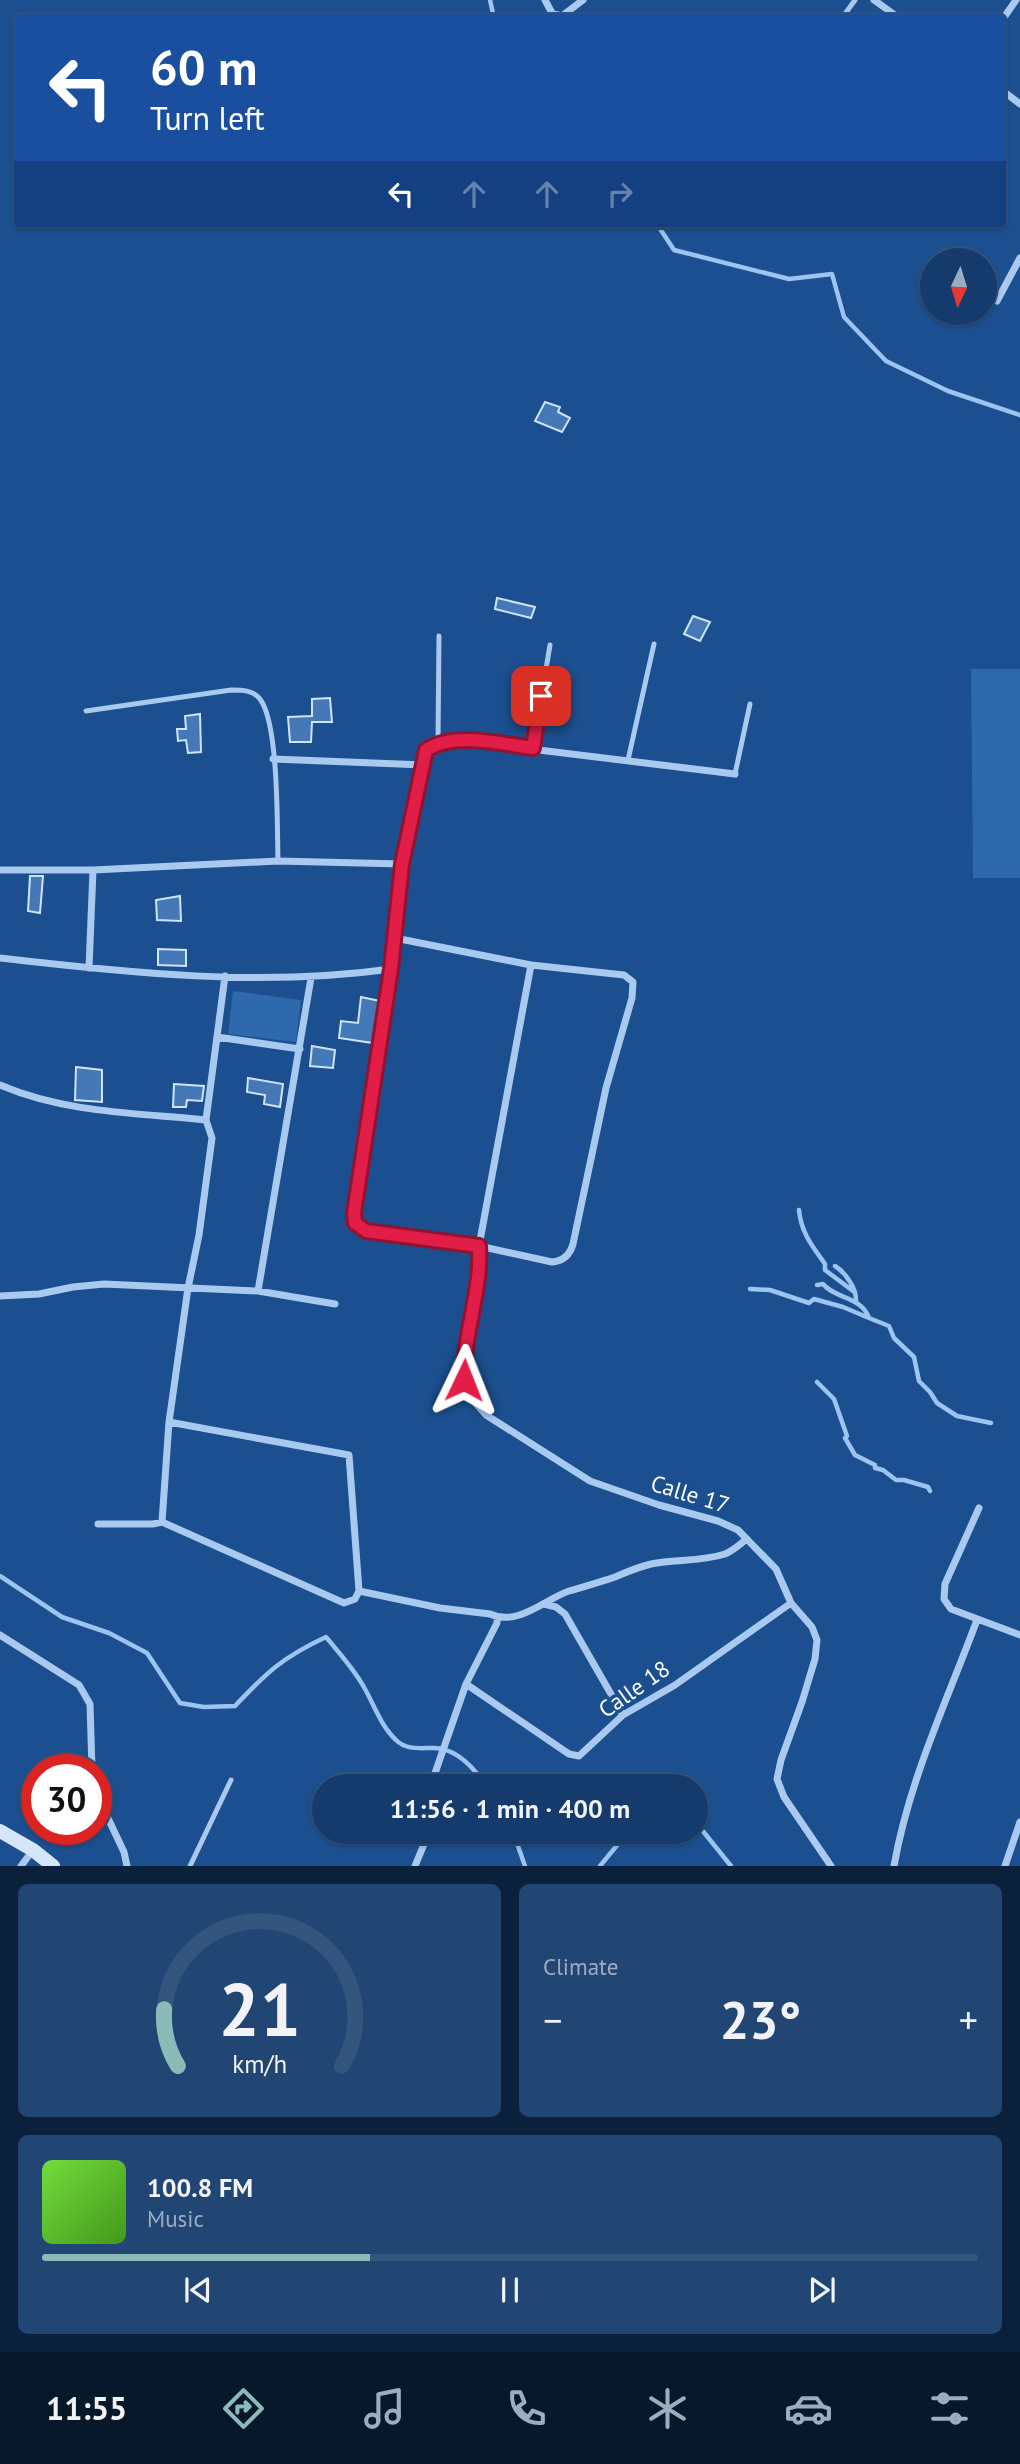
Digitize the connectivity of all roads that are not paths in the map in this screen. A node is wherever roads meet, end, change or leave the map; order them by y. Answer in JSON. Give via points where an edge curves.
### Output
{"nodes":[{"id":1,"x":545,"y":0,"type":"edge"},
{"id":2,"x":583,"y":0,"type":"edge"},
{"id":3,"x":874,"y":0,"type":"edge"},
{"id":4,"x":1016,"y":0,"type":"edge"},
{"id":5,"x":555,"y":14,"type":"edge"},
{"id":6,"x":565,"y":14,"type":"edge"},
{"id":7,"x":893,"y":14,"type":"edge"},
{"id":8,"x":1006,"y":15,"type":"edge"},
{"id":9,"x":1006,"y":93,"type":"edge"},
{"id":10,"x":1020,"y":104,"type":"edge"},
{"id":11,"x":1020,"y":258,"type":"edge"},
{"id":12,"x":998,"y":301,"type":"dead end"},
{"id":13,"x":439,"y":636,"type":"dead end"},
{"id":14,"x":550,"y":645,"type":"dead end"},
{"id":15,"x":654,"y":645,"type":"dead end"},
{"id":16,"x":750,"y":704,"type":"dead end"},
{"id":17,"x":86,"y":712,"type":"dead end"},
{"id":18,"x":438,"y":742,"type":"junction"},
{"id":19,"x":533,"y":748,"type":"junction"},
{"id":20,"x":273,"y":759,"type":"junction"},
{"id":21,"x":628,"y":760,"type":"junction"},
{"id":22,"x":424,"y":765,"type":"junction"},
{"id":23,"x":734,"y":774,"type":"joint"},
{"id":24,"x":278,"y":861,"type":"junction"},
{"id":25,"x":402,"y":864,"type":"junction"},
{"id":26,"x":0,"y":870,"type":"edge"},
{"id":27,"x":93,"y":870,"type":"junction"},
{"id":28,"x":395,"y":938,"type":"junction"},
{"id":29,"x":0,"y":958,"type":"edge"},
{"id":30,"x":531,"y":965,"type":"junction"},
{"id":31,"x":89,"y":968,"type":"junction"},
{"id":32,"x":391,"y":969,"type":"junction"},
{"id":33,"x":225,"y":976,"type":"junction"},
{"id":34,"x":311,"y":978,"type":"junction"},
{"id":35,"x":218,"y":1037,"type":"junction"},
{"id":36,"x":300,"y":1049,"type":"junction"},
{"id":37,"x":0,"y":1085,"type":"edge"},
{"id":38,"x":206,"y":1120,"type":"junction"},
{"id":39,"x":479,"y":1246,"type":"junction"},
{"id":40,"x":188,"y":1288,"type":"junction"},
{"id":41,"x":258,"y":1291,"type":"junction"},
{"id":42,"x":0,"y":1296,"type":"edge"},
{"id":43,"x":335,"y":1304,"type":"dead end"},
{"id":44,"x":169,"y":1422,"type":"junction"},
{"id":45,"x":979,"y":1508,"type":"dead end"},
{"id":46,"x":162,"y":1522,"type":"junction"},
{"id":47,"x":98,"y":1524,"type":"dead end"},
{"id":48,"x":747,"y":1539,"type":"junction"},
{"id":49,"x":359,"y":1591,"type":"junction"},
{"id":50,"x":791,"y":1603,"type":"junction"},
{"id":51,"x":544,"y":1604,"type":"junction"},
{"id":52,"x":498,"y":1617,"type":"junction"},
{"id":53,"x":977,"y":1620,"type":"junction"},
{"id":54,"x":0,"y":1635,"type":"edge"},
{"id":55,"x":1020,"y":1635,"type":"edge"},
{"id":56,"x":466,"y":1684,"type":"junction"},
{"id":57,"x":623,"y":1715,"type":"junction"},
{"id":58,"x":92,"y":1754,"type":"edge"},
{"id":59,"x":435,"y":1774,"type":"edge"},
{"id":60,"x":231,"y":1780,"type":"dead end"},
{"id":61,"x":1020,"y":1822,"type":"edge"},
{"id":62,"x":112,"y":1827,"type":"edge"},
{"id":63,"x":0,"y":1831,"type":"edge"},
{"id":64,"x":424,"y":1844,"type":"edge"},
{"id":65,"x":33,"y":1850,"type":"junction"},
{"id":66,"x":21,"y":1866,"type":"edge"},
{"id":67,"x":53,"y":1866,"type":"edge"},
{"id":68,"x":127,"y":1866,"type":"edge"},
{"id":69,"x":190,"y":1866,"type":"edge"},
{"id":70,"x":415,"y":1866,"type":"edge"},
{"id":71,"x":831,"y":1866,"type":"edge"},
{"id":72,"x":894,"y":1866,"type":"edge"},
{"id":73,"x":1004,"y":1866,"type":"edge"}],
"edges":[{"from":1,"to":5,"type":"street"},
{"from":2,"to":6,"type":"street"},
{"from":3,"to":7,"type":"street"},
{"from":4,"to":8,"type":"street"},
{"from":9,"to":10,"type":"street"},
{"from":11,"to":12,"type":"street"},
{"from":13,"to":18,"type":"lane"},
{"from":14,"to":19,"type":"lane"},
{"from":15,"to":21,"type":"lane"},
{"from":16,"to":23,"type":"lane"},
{"from":17,"to":20,"type":"lane","via":[[249,691],[260,698],[269,717]]},
{"from":18,"to":19,"type":"street"},
{"from":18,"to":22,"type":"street","via":[[426,750]]},
{"from":19,"to":21,"type":"street"},
{"from":20,"to":22,"type":"street"},
{"from":20,"to":24,"type":"lane"},
{"from":21,"to":23,"type":"street"},
{"from":22,"to":25,"type":"street"},
{"from":24,"to":25,"type":"street"},
{"from":24,"to":27,"type":"street"},
{"from":25,"to":28,"type":"street"},
{"from":26,"to":27,"type":"street"},
{"from":27,"to":31,"type":"street"},
{"from":28,"to":30,"type":"street"},
{"from":28,"to":32,"type":"street"},
{"from":29,"to":31,"type":"street"},
{"from":30,"to":39,"type":"street","name":"Calle 17"},
{"from":30,"to":39,"type":"street","via":[[624,975],[633,982],[632,998],[606,1088],[571,1251],[552,1262]]},
{"from":31,"to":33,"type":"street"},
{"from":32,"to":34,"type":"street"},
{"from":32,"to":39,"type":"street","via":[[355,1223],[366,1231]]},
{"from":33,"to":34,"type":"street"},
{"from":33,"to":35,"type":"street"},
{"from":34,"to":36,"type":"street"},
{"from":35,"to":36,"type":"street"},
{"from":35,"to":38,"type":"street"},
{"from":36,"to":41,"type":"street"},
{"from":37,"to":38,"type":"street","via":[[64,1106]]},
{"from":38,"to":40,"type":"street","via":[[212,1138]]},
{"from":39,"to":48,"type":"street","name":"Calle 17","via":[[480,1271],[465,1346],[464,1380],[471,1398],[486,1415],[590,1481],[718,1521]]},
{"from":40,"to":41,"type":"street"},
{"from":40,"to":42,"type":"street","via":[[104,1284]]},
{"from":40,"to":44,"type":"street"},
{"from":41,"to":43,"type":"street"},
{"from":44,"to":46,"type":"street"},
{"from":44,"to":49,"type":"street","via":[[349,1455]]},
{"from":45,"to":53,"type":"street","via":[[945,1584],[944,1599],[951,1609]]},
{"from":46,"to":47,"type":"street"},
{"from":46,"to":49,"type":"street","via":[[344,1603],[355,1599]]},
{"from":48,"to":50,"type":"street","name":"Calle 17","via":[[776,1569]]},
{"from":48,"to":51,"type":"street","via":[[727,1553],[631,1569]]},
{"from":49,"to":52,"type":"street"},
{"from":50,"to":57,"type":"street","name":"Calle 18","via":[[675,1685]]},
{"from":50,"to":71,"type":"street","name":"Calle 17","via":[[817,1640],[777,1779],[784,1797]]},
{"from":51,"to":52,"type":"street","via":[[513,1617]]},
{"from":51,"to":57,"type":"street","via":[[565,1614]]},
{"from":52,"to":56,"type":"street"},
{"from":53,"to":55,"type":"street"},
{"from":53,"to":72,"type":"street","via":[[911,1794]]},
{"from":54,"to":58,"type":"street","via":[[79,1685],[90,1704]]},
{"from":56,"to":57,"type":"street","name":"Calle 18","via":[[574,1756],[584,1753]]},
{"from":56,"to":59,"type":"street"},
{"from":60,"to":69,"type":"lane"},
{"from":61,"to":73,"type":"street"},
{"from":62,"to":68,"type":"street"},
{"from":63,"to":65,"type":"main road"},
{"from":64,"to":70,"type":"street"},
{"from":65,"to":66,"type":"street"},
{"from":65,"to":67,"type":"main road"}]}
